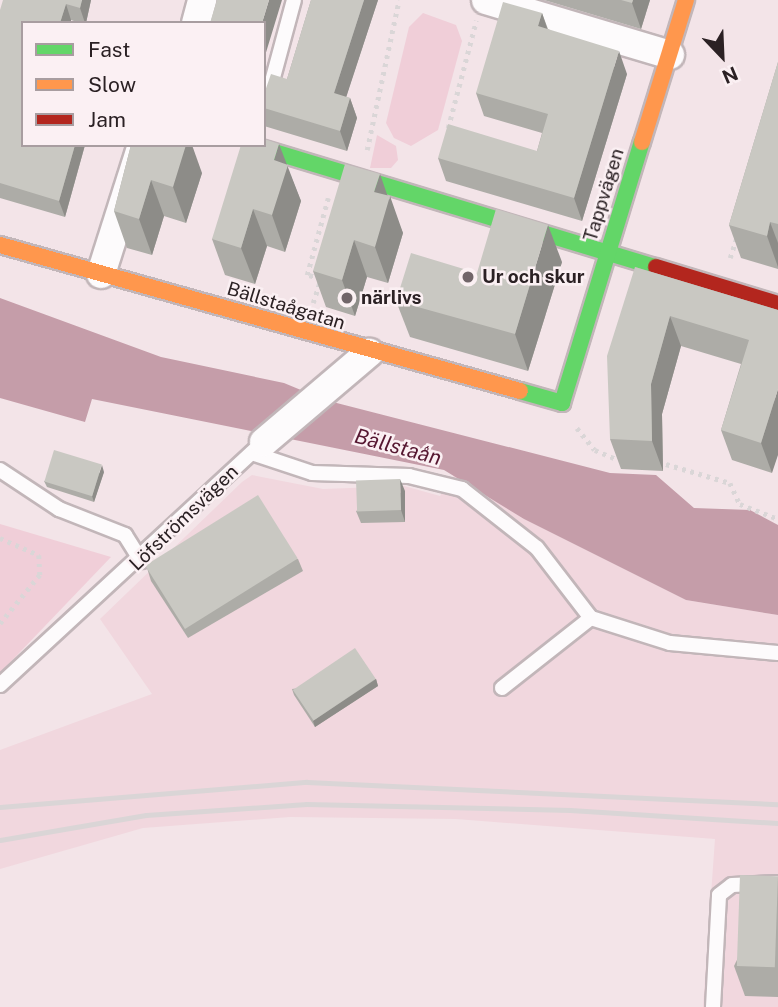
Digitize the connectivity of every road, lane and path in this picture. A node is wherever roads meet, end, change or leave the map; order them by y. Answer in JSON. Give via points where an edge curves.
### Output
{"nodes":[{"id":1,"x":202,"y":0,"type":"edge"},
{"id":2,"x":295,"y":0,"type":"edge"},
{"id":3,"x":399,"y":0,"type":"edge"},
{"id":4,"x":686,"y":0,"type":"edge"},
{"id":5,"x":482,"y":7,"type":"edge"},
{"id":6,"x":196,"y":21,"type":"edge"},
{"id":7,"x":670,"y":54,"type":"junction"},
{"id":8,"x":266,"y":104,"type":"edge"},
{"id":9,"x":447,"y":133,"type":"edge"},
{"id":10,"x":141,"y":147,"type":"edge"},
{"id":11,"x":258,"y":147,"type":"edge"},
{"id":12,"x":368,"y":147,"type":"dead end"},
{"id":13,"x":336,"y":170,"type":"junction"},
{"id":14,"x":741,"y":223,"type":"edge"},
{"id":15,"x":0,"y":245,"type":"edge"},
{"id":16,"x":609,"y":250,"type":"junction"},
{"id":17,"x":101,"y":274,"type":"junction"},
{"id":18,"x":721,"y":286,"type":"junction"},
{"id":19,"x":317,"y":292,"type":"edge"},
{"id":20,"x":778,"y":304,"type":"edge"},
{"id":21,"x":369,"y":353,"type":"junction"},
{"id":22,"x":562,"y":403,"type":"joint"},
{"id":23,"x":583,"y":436,"type":"dead end"},
{"id":24,"x":258,"y":448,"type":"junction"},
{"id":25,"x":618,"y":460,"type":"edge"},
{"id":26,"x":666,"y":464,"type":"dead end"},
{"id":27,"x":0,"y":470,"type":"edge"},
{"id":28,"x":778,"y":518,"type":"edge"},
{"id":29,"x":0,"y":538,"type":"edge"},
{"id":30,"x":141,"y":561,"type":"junction"},
{"id":31,"x":592,"y":618,"type":"junction"},
{"id":32,"x":0,"y":624,"type":"edge"},
{"id":33,"x":778,"y":653,"type":"edge"},
{"id":34,"x":0,"y":685,"type":"edge"},
{"id":35,"x":502,"y":688,"type":"dead end"},
{"id":36,"x":778,"y":883,"type":"edge"},
{"id":37,"x":713,"y":1007,"type":"edge"}],
"edges":[{"from":1,"to":6,"type":"street"},
{"from":2,"to":8,"type":"lane"},
{"from":3,"to":12,"type":"path"},
{"from":4,"to":7,"type":"street","name":"Tappvägen"},
{"from":5,"to":7,"type":"street"},
{"from":5,"to":9,"type":"path"},
{"from":7,"to":16,"type":"street","name":"Tappvägen"},
{"from":10,"to":17,"type":"street"},
{"from":11,"to":13,"type":"street"},
{"from":13,"to":16,"type":"street"},
{"from":13,"to":19,"type":"path","via":[[307,275],[321,279]]},
{"from":14,"to":18,"type":"path"},
{"from":15,"to":17,"type":"street","name":"Bällstaågatan"},
{"from":16,"to":18,"type":"street"},
{"from":16,"to":22,"type":"street","name":"Tappvägen"},
{"from":17,"to":21,"type":"street","name":"Bällstaågatan"},
{"from":18,"to":20,"type":"street"},
{"from":21,"to":22,"type":"street","name":"Bällstaågatan"},
{"from":21,"to":24,"type":"street","name":"Löfströmsvägen"},
{"from":23,"to":25,"type":"path"},
{"from":24,"to":30,"type":"lane","name":"Löfströmsvägen"},
{"from":24,"to":31,"type":"lane","via":[[312,473],[409,476],[462,489],[537,548]]},
{"from":26,"to":28,"type":"path","via":[[730,483],[740,504]]},
{"from":27,"to":30,"type":"lane","via":[[60,509],[125,535]]},
{"from":29,"to":32,"type":"path","via":[[39,555],[40,575]]},
{"from":30,"to":34,"type":"lane","name":"Löfströmsvägen"},
{"from":31,"to":33,"type":"lane","via":[[670,643]]},
{"from":31,"to":35,"type":"lane"},
{"from":36,"to":37,"type":"lane","via":[[732,885],[719,895]]}]}
